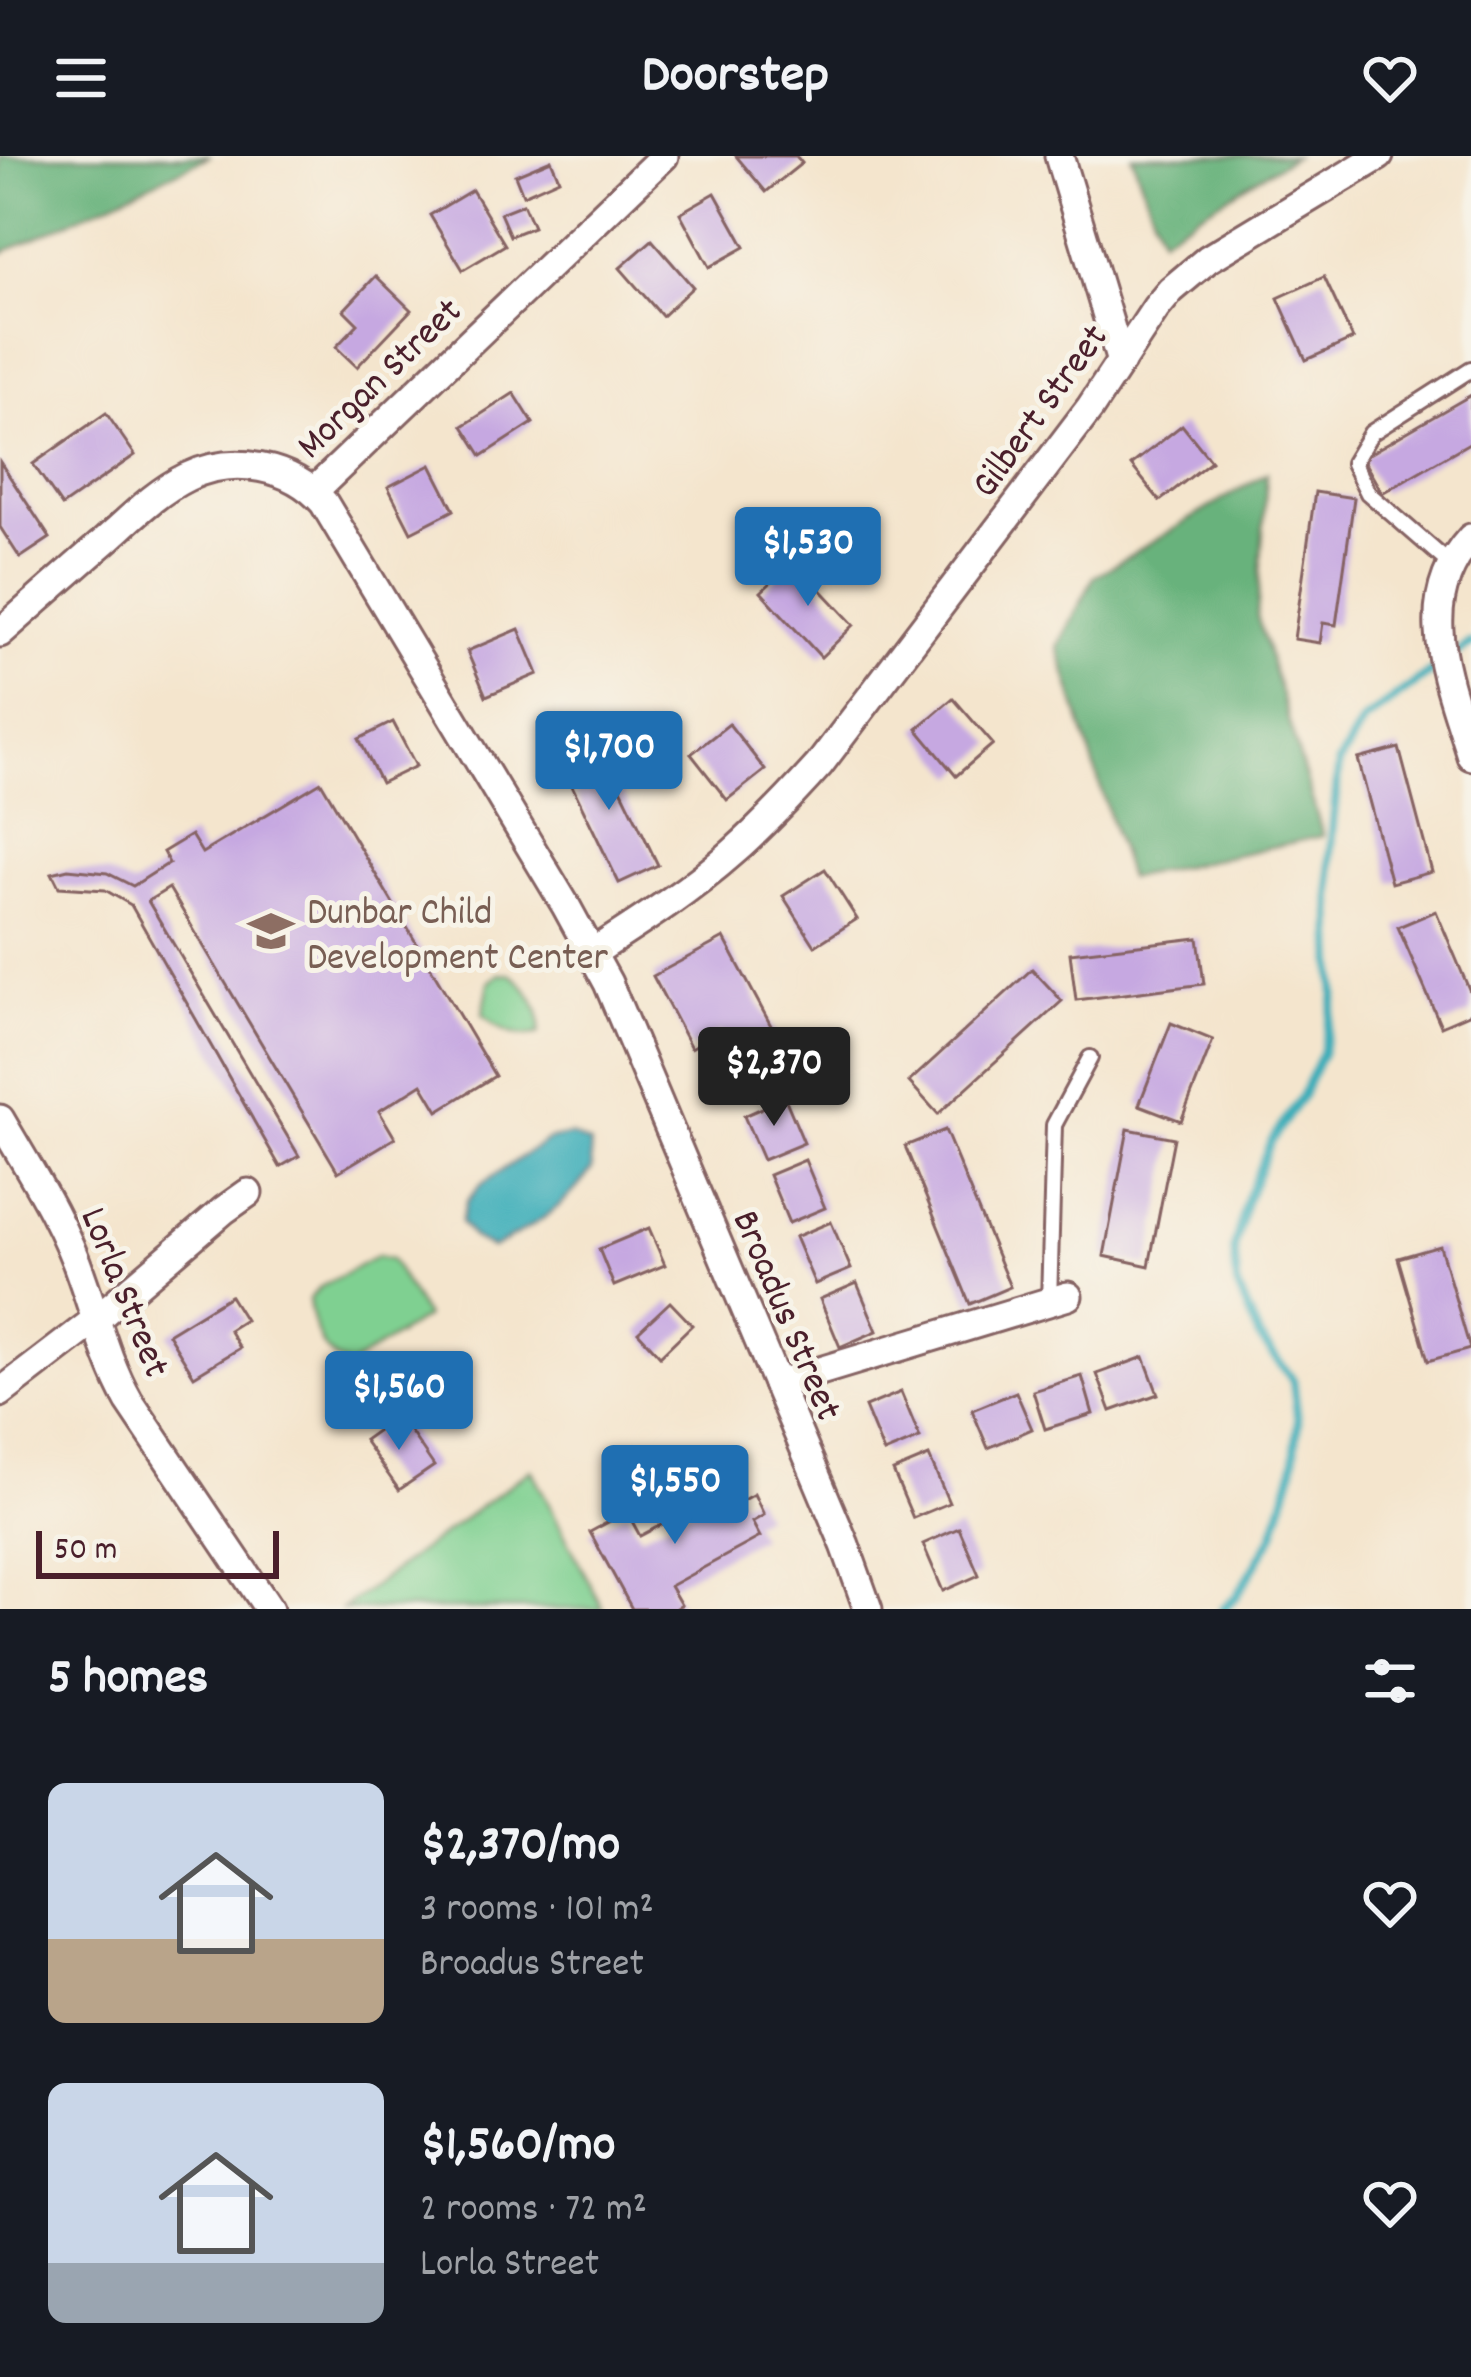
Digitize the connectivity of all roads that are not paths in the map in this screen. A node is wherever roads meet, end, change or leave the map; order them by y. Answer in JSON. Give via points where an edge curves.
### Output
{"nodes":[{"id":1,"x":664,"y":156,"type":"edge"},
{"id":2,"x":1059,"y":156,"type":"edge"},
{"id":3,"x":1379,"y":156,"type":"edge"},
{"id":4,"x":1120,"y":362,"type":"junction"},
{"id":5,"x":1471,"y":369,"type":"edge"},
{"id":6,"x":314,"y":491,"type":"junction"},
{"id":7,"x":1471,"y":538,"type":"edge"},
{"id":8,"x":1451,"y":565,"type":"junction"},
{"id":9,"x":0,"y":633,"type":"edge"},
{"id":10,"x":1465,"y":712,"type":"edge"},
{"id":11,"x":1471,"y":756,"type":"edge"},
{"id":12,"x":592,"y":952,"type":"junction"},
{"id":13,"x":1090,"y":1058,"type":"dead end"},
{"id":14,"x":0,"y":1119,"type":"edge"},
{"id":15,"x":248,"y":1193,"type":"dead end"},
{"id":16,"x":1059,"y":1299,"type":"joint"},
{"id":17,"x":94,"y":1321,"type":"junction"},
{"id":18,"x":777,"y":1384,"type":"junction"},
{"id":19,"x":0,"y":1393,"type":"edge"},
{"id":20,"x":269,"y":1609,"type":"edge"},
{"id":21,"x":868,"y":1609,"type":"edge"}],
"edges":[{"from":1,"to":6,"type":"street","name":"Morgan Street"},
{"from":2,"to":4,"type":"street"},
{"from":3,"to":4,"type":"street","name":"Gilbert Street","via":[[1189,274]]},
{"from":4,"to":12,"type":"street","name":"Gilbert Street","via":[[819,765],[729,856]]},
{"from":5,"to":8,"type":"lane","via":[[1371,433],[1353,463],[1368,493]]},
{"from":6,"to":9,"type":"street","name":"Morgan Street","via":[[265,468],[190,475]]},
{"from":6,"to":12,"type":"street","name":"Broadus Street"},
{"from":7,"to":8,"type":"street"},
{"from":8,"to":10,"type":"street","via":[[1437,609]]},
{"from":10,"to":11,"type":"street"},
{"from":12,"to":18,"type":"street","name":"Broadus Street"},
{"from":13,"to":16,"type":"lane","via":[[1054,1125]]},
{"from":14,"to":17,"type":"street","name":"Lorla Street","via":[[58,1218]]},
{"from":15,"to":17,"type":"street"},
{"from":16,"to":18,"type":"street"},
{"from":17,"to":19,"type":"street"},
{"from":17,"to":20,"type":"street","name":"Lorla Street","via":[[129,1401]]},
{"from":18,"to":21,"type":"street","name":"Broadus Street"}]}
